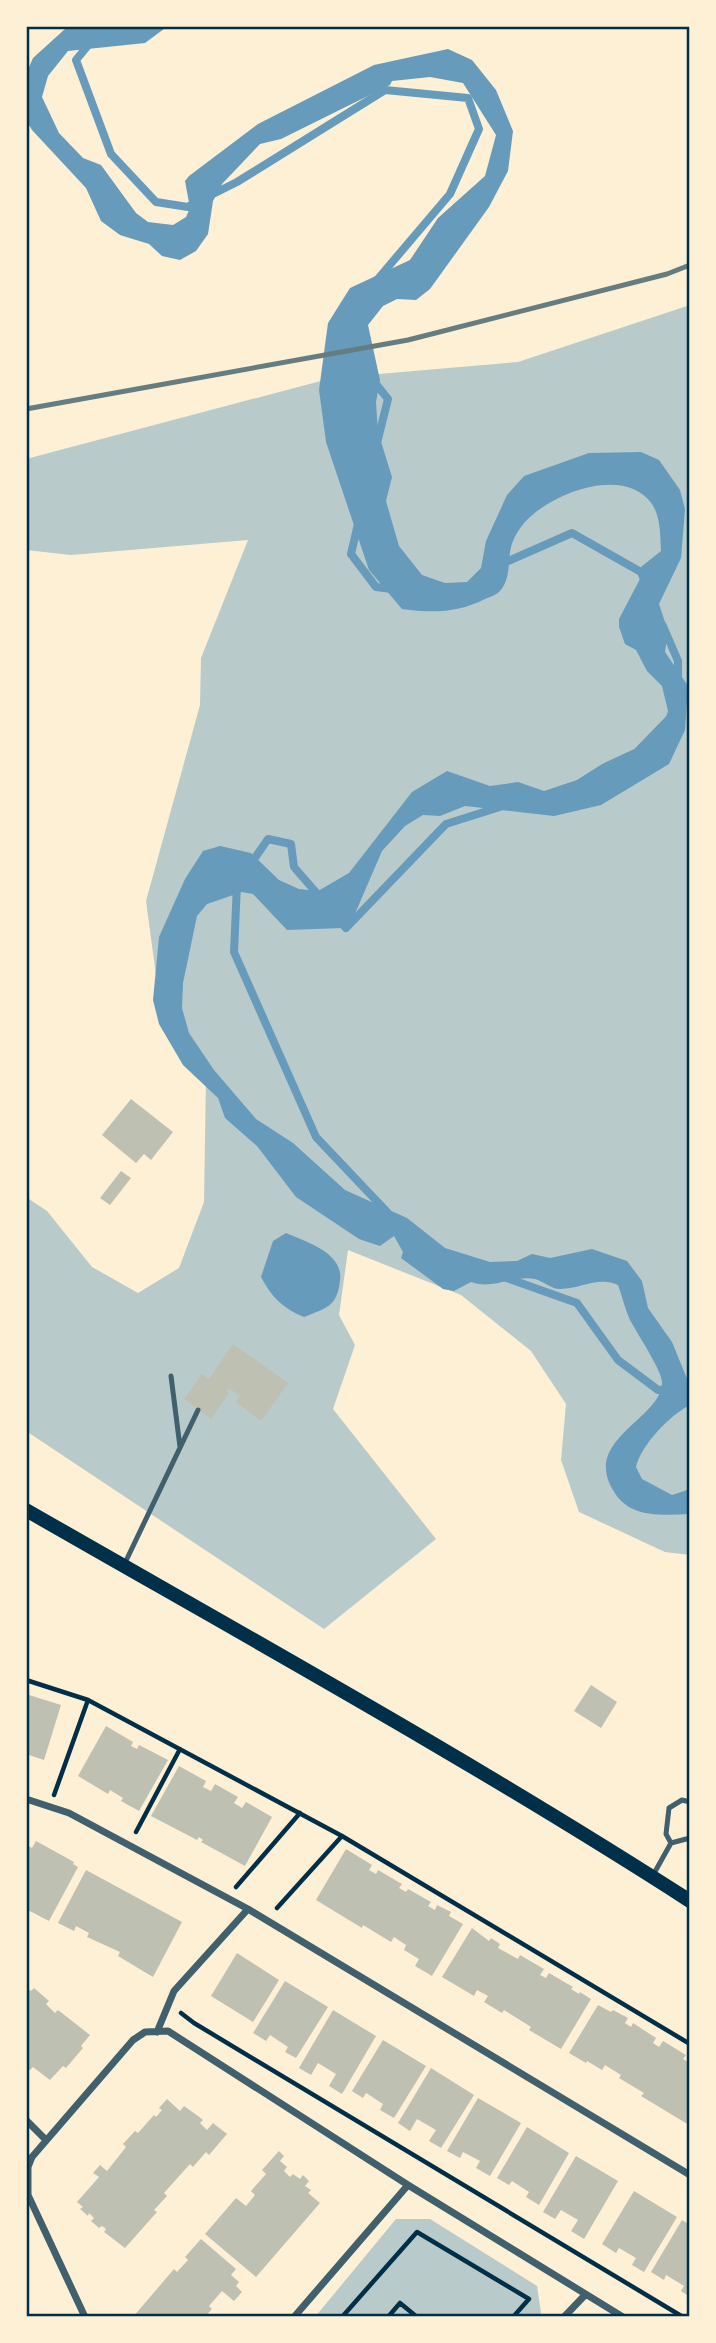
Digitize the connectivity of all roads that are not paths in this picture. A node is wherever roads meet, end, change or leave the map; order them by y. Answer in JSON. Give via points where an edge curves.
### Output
{"nodes":[{"id":1,"x":171,"y":1376,"type":"dead end"},
{"id":2,"x":198,"y":1410,"type":"dead end"},
{"id":3,"x":180,"y":1447,"type":"junction"},
{"id":4,"x":27,"y":1513,"type":"edge"},
{"id":5,"x":124,"y":1565,"type":"junction"},
{"id":6,"x":26,"y":1799,"type":"edge"},
{"id":7,"x":690,"y":1802,"type":"edge"},
{"id":8,"x":690,"y":1838,"type":"edge"},
{"id":9,"x":671,"y":1843,"type":"junction"},
{"id":10,"x":652,"y":1877,"type":"junction"},
{"id":11,"x":690,"y":1901,"type":"edge"},
{"id":12,"x":248,"y":1909,"type":"junction"},
{"id":13,"x":157,"y":2032,"type":"junction"},
{"id":14,"x":26,"y":2120,"type":"edge"},
{"id":15,"x":46,"y":2140,"type":"junction"},
{"id":16,"x":690,"y":2175,"type":"edge"},
{"id":17,"x":408,"y":2185,"type":"junction"},
{"id":18,"x":585,"y":2295,"type":"junction"},
{"id":19,"x":85,"y":2317,"type":"edge"},
{"id":20,"x":293,"y":2317,"type":"edge"},
{"id":21,"x":564,"y":2317,"type":"edge"},
{"id":22,"x":623,"y":2317,"type":"edge"}],
"edges":[{"from":1,"to":3,"type":"lane"},
{"from":2,"to":3,"type":"lane"},
{"from":3,"to":5,"type":"lane"},
{"from":4,"to":5,"type":"main road"},
{"from":5,"to":10,"type":"main road","via":[[382,1712]]},
{"from":6,"to":12,"type":"street","via":[[69,1814]]},
{"from":7,"to":9,"type":"lane","via":[[682,1800],[669,1808],[666,1834]]},
{"from":8,"to":9,"type":"lane"},
{"from":9,"to":10,"type":"lane"},
{"from":10,"to":11,"type":"main road"},
{"from":12,"to":13,"type":"street","via":[[174,1991]]},
{"from":12,"to":16,"type":"street"},
{"from":13,"to":15,"type":"street","via":[[145,2032],[133,2040]]},
{"from":13,"to":17,"type":"street","via":[[168,2031]]},
{"from":14,"to":15,"type":"street"},
{"from":15,"to":19,"type":"street","via":[[28,2167],[28,2195]]},
{"from":17,"to":18,"type":"street"},
{"from":17,"to":20,"type":"street"},
{"from":18,"to":21,"type":"street"},
{"from":18,"to":22,"type":"street"}]}
